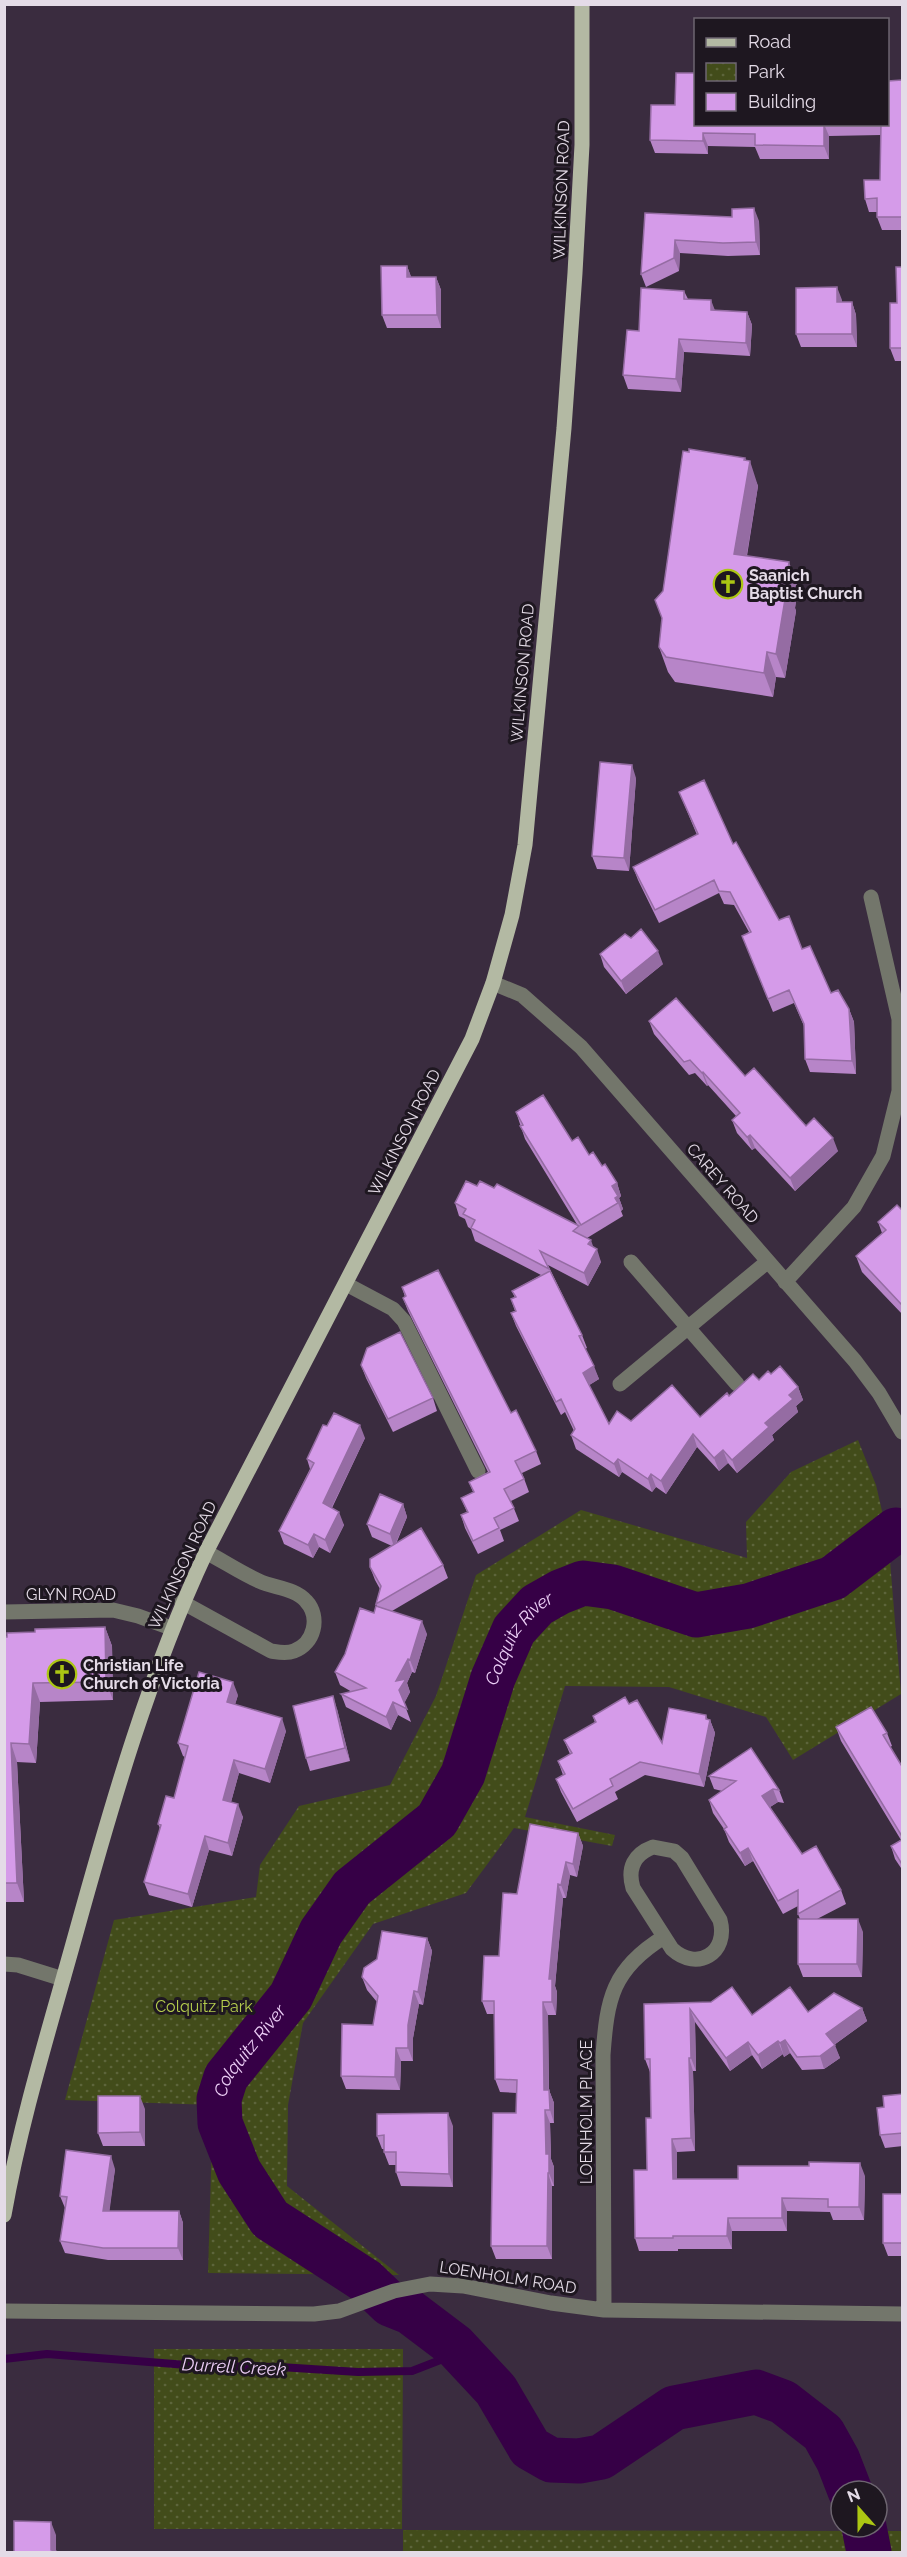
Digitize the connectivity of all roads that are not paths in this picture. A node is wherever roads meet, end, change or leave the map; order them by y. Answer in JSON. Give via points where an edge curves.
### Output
{"nodes":[{"id":1,"x":582,"y":4,"type":"edge"},
{"id":2,"x":871,"y":897,"type":"dead end"},
{"id":3,"x":493,"y":983,"type":"junction"},
{"id":4,"x":631,"y":1262,"type":"dead end"},
{"id":5,"x":767,"y":1262,"type":"junction"},
{"id":6,"x":785,"y":1282,"type":"junction"},
{"id":7,"x":346,"y":1284,"type":"junction"},
{"id":8,"x":687,"y":1326,"type":"junction"},
{"id":9,"x":620,"y":1384,"type":"dead end"},
{"id":10,"x":737,"y":1384,"type":"dead end"},
{"id":11,"x":903,"y":1432,"type":"edge"},
{"id":12,"x":478,"y":1471,"type":"dead end"},
{"id":13,"x":206,"y":1552,"type":"junction"},
{"id":14,"x":182,"y":1602,"type":"junction"},
{"id":15,"x":4,"y":1612,"type":"edge"},
{"id":16,"x":171,"y":1628,"type":"junction"},
{"id":17,"x":664,"y":1937,"type":"junction"},
{"id":18,"x":4,"y":1964,"type":"edge"},
{"id":19,"x":63,"y":1979,"type":"junction"},
{"id":20,"x":4,"y":2215,"type":"edge"},
{"id":21,"x":604,"y":2310,"type":"junction"},
{"id":22,"x":4,"y":2311,"type":"edge"},
{"id":23,"x":903,"y":2314,"type":"edge"}],
"edges":[{"from":1,"to":3,"type":"main road","name":"WILKINSON ROAD","via":[[582,145],[563,440],[525,845],[512,915]]},
{"from":2,"to":6,"type":"street","via":[[899,1019],[899,1090],[883,1156],[854,1207]]},
{"from":3,"to":5,"type":"street","name":"CAREY ROAD","via":[[522,995],[581,1047]]},
{"from":3,"to":7,"type":"main road","name":"WILKINSON ROAD","via":[[472,1040]]},
{"from":4,"to":8,"type":"street"},
{"from":5,"to":6,"type":"street","name":"CAREY ROAD"},
{"from":5,"to":8,"type":"street"},
{"from":6,"to":11,"type":"street","name":"CAREY ROAD","via":[[855,1361]]},
{"from":7,"to":12,"type":"street","via":[[393,1309],[404,1320]]},
{"from":7,"to":13,"type":"main road","name":"WILKINSON ROAD"},
{"from":8,"to":9,"type":"street"},
{"from":8,"to":10,"type":"street"},
{"from":13,"to":14,"type":"main road","name":"WILKINSON ROAD"},
{"from":13,"to":14,"type":"street","via":[[260,1582],[298,1594],[308,1602],[315,1624],[311,1636],[294,1651],[271,1651]]},
{"from":14,"to":16,"type":"main road","name":"WILKINSON ROAD"},
{"from":15,"to":16,"type":"street","name":"GLYN ROAD","via":[[113,1610]]},
{"from":16,"to":19,"type":"main road","name":"WILKINSON ROAD","via":[[142,1707]]},
{"from":17,"to":17,"type":"street","via":[[679,1956],[699,1959],[716,1949],[722,1929],[682,1858],[674,1851],[653,1846],[636,1858],[630,1878]]},
{"from":17,"to":21,"type":"street","name":"LOENHOLM PLACE","via":[[647,1947],[627,1969],[613,1988],[606,2013]]},
{"from":18,"to":19,"type":"street"},
{"from":19,"to":20,"type":"main road","name":"WILKINSON ROAD","via":[[35,2072]]},
{"from":21,"to":22,"type":"street","name":"LOENHOLM ROAD","via":[[430,2284],[394,2291],[339,2311],[314,2314]]},
{"from":21,"to":23,"type":"street","name":"LOENHOLM ROAD"}]}
